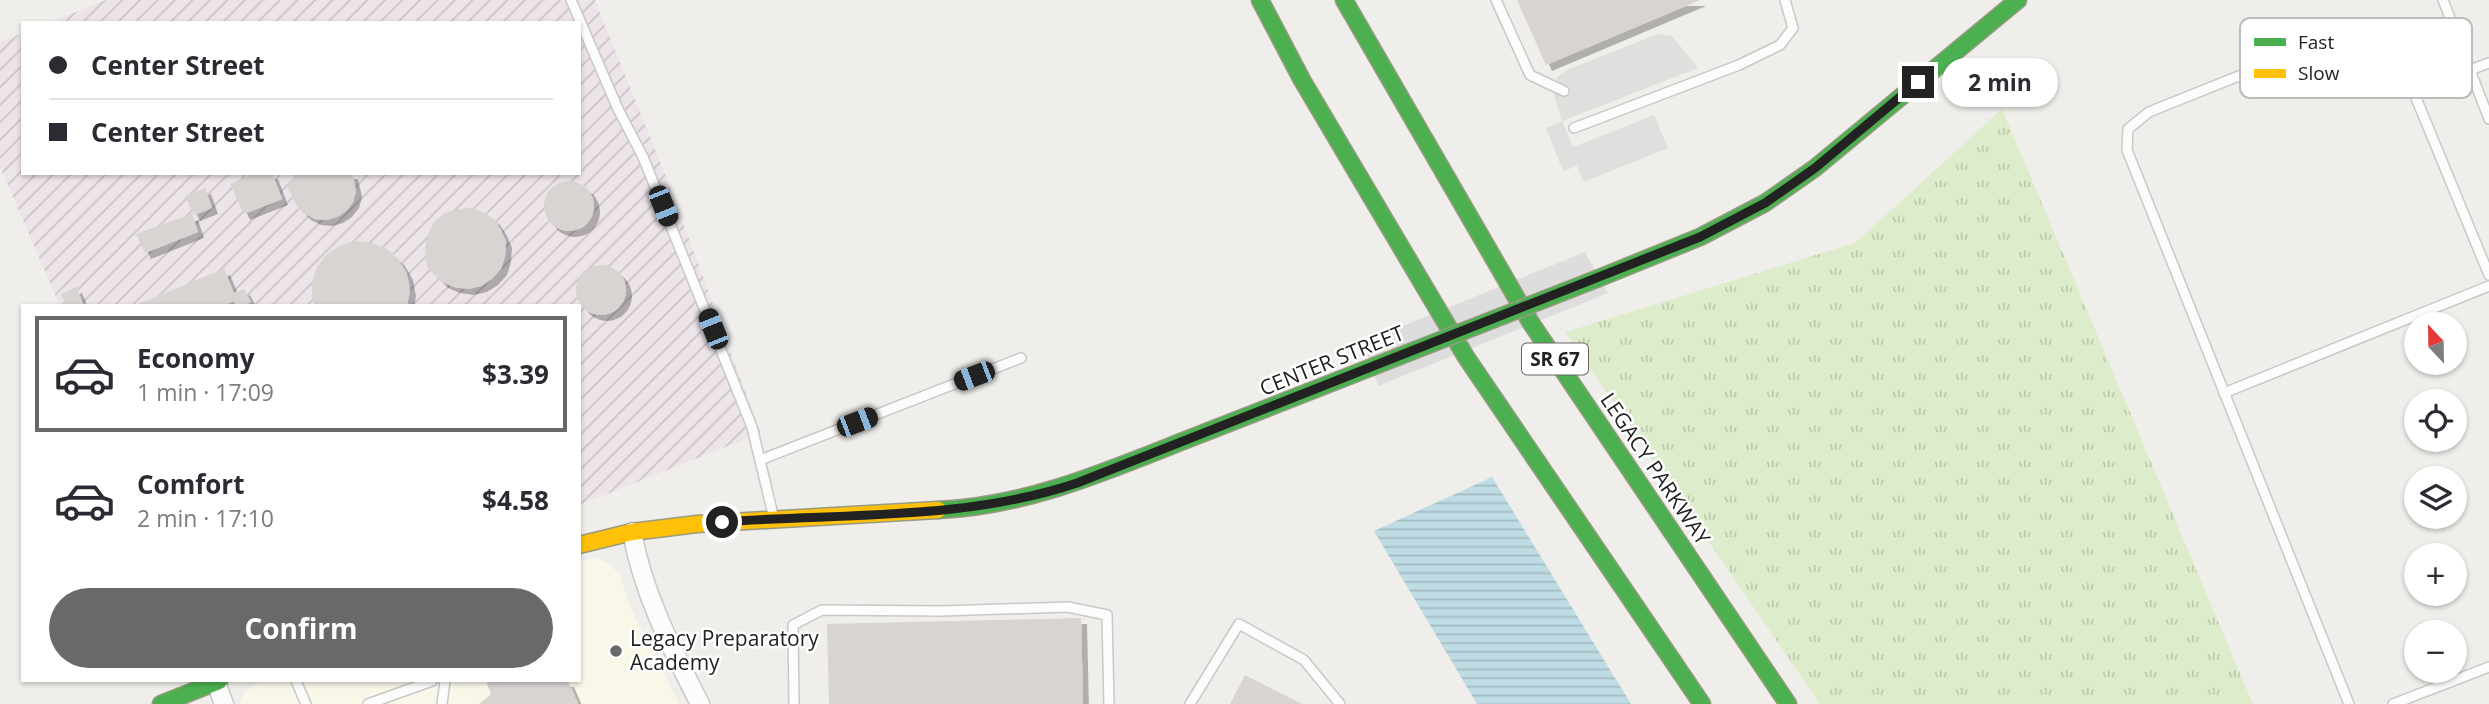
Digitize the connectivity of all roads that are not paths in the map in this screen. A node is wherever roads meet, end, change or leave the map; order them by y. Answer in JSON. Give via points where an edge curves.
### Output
{"nodes":[{"id":1,"x":571,"y":0,"type":"edge"},
{"id":2,"x":1260,"y":0,"type":"edge"},
{"id":3,"x":1344,"y":0,"type":"edge"},
{"id":4,"x":1496,"y":0,"type":"edge"},
{"id":5,"x":1785,"y":0,"type":"edge"},
{"id":6,"x":2018,"y":0,"type":"edge"},
{"id":7,"x":2443,"y":0,"type":"edge"},
{"id":8,"x":2450,"y":18,"type":"edge"},
{"id":9,"x":580,"y":21,"type":"edge"},
{"id":10,"x":581,"y":23,"type":"edge"},
{"id":11,"x":2489,"y":63,"type":"edge"},
{"id":12,"x":2472,"y":69,"type":"edge"},
{"id":13,"x":2472,"y":75,"type":"edge"},
{"id":14,"x":2240,"y":76,"type":"edge"},
{"id":15,"x":1564,"y":91,"type":"dead end"},
{"id":16,"x":2416,"y":98,"type":"edge"},
{"id":17,"x":2489,"y":119,"type":"edge"},
{"id":18,"x":1574,"y":128,"type":"dead end"},
{"id":19,"x":2489,"y":275,"type":"edge"},
{"id":20,"x":2489,"y":286,"type":"edge"},
{"id":21,"x":1021,"y":358,"type":"dead end"},
{"id":22,"x":2224,"y":393,"type":"junction"},
{"id":23,"x":760,"y":460,"type":"junction"},
{"id":24,"x":774,"y":520,"type":"junction"},
{"id":25,"x":632,"y":532,"type":"junction"},
{"id":26,"x":581,"y":545,"type":"edge"},
{"id":27,"x":2489,"y":667,"type":"edge"},
{"id":28,"x":215,"y":682,"type":"edge"},
{"id":29,"x":217,"y":682,"type":"edge"},
{"id":30,"x":296,"y":682,"type":"edge"},
{"id":31,"x":429,"y":682,"type":"edge"},
{"id":32,"x":445,"y":682,"type":"edge"},
{"id":33,"x":161,"y":704,"type":"edge"},
{"id":34,"x":224,"y":704,"type":"edge"},
{"id":35,"x":306,"y":704,"type":"edge"},
{"id":36,"x":368,"y":704,"type":"edge"},
{"id":37,"x":442,"y":704,"type":"edge"},
{"id":38,"x":700,"y":704,"type":"edge"},
{"id":39,"x":794,"y":704,"type":"edge"},
{"id":40,"x":1109,"y":704,"type":"edge"},
{"id":41,"x":1190,"y":704,"type":"edge"},
{"id":42,"x":1340,"y":704,"type":"edge"},
{"id":43,"x":1702,"y":704,"type":"edge"},
{"id":44,"x":1788,"y":704,"type":"edge"},
{"id":45,"x":2350,"y":704,"type":"edge"},
{"id":46,"x":2393,"y":704,"type":"edge"}],
"edges":[{"from":1,"to":9,"type":"lane"},
{"from":2,"to":43,"type":"main road","via":[[1302,80],[1466,357]]},
{"from":3,"to":44,"type":"main road","name":"LEGACY PARKWAY","number":"SR 67","via":[[1531,323]]},
{"from":4,"to":15,"type":"lane","via":[[1530,75]]},
{"from":5,"to":18,"type":"lane","via":[[1793,28],[1780,46]]},
{"from":6,"to":24,"type":"main road","name":"CENTER STREET","bridge":true,"via":[[1815,168],[1765,203],[1700,237],[1049,493],[962,509]]},
{"from":7,"to":8,"type":"lane"},
{"from":10,"to":23,"type":"lane","via":[[643,157],[752,427]]},
{"from":11,"to":12,"type":"lane"},
{"from":13,"to":17,"type":"lane"},
{"from":14,"to":22,"type":"lane","via":[[2149,112],[2128,129],[2127,150]]},
{"from":16,"to":19,"type":"lane"},
{"from":20,"to":22,"type":"lane"},
{"from":21,"to":23,"type":"lane"},
{"from":22,"to":45,"type":"lane"},
{"from":23,"to":24,"type":"lane"},
{"from":24,"to":25,"type":"main road","name":"CENTER STREET"},
{"from":25,"to":26,"type":"main road","name":"CENTER STREET"},
{"from":25,"to":38,"type":"street","via":[[648,592]]},
{"from":27,"to":46,"type":"lane"},
{"from":28,"to":33,"type":"main road"},
{"from":29,"to":34,"type":"street"},
{"from":30,"to":35,"type":"lane"},
{"from":31,"to":36,"type":"lane"},
{"from":32,"to":37,"type":"lane"},
{"from":39,"to":40,"type":"lane","via":[[793,625],[822,610],[1068,607],[1107,615]]},
{"from":41,"to":42,"type":"lane","via":[[1239,624],[1304,660]]}]}
